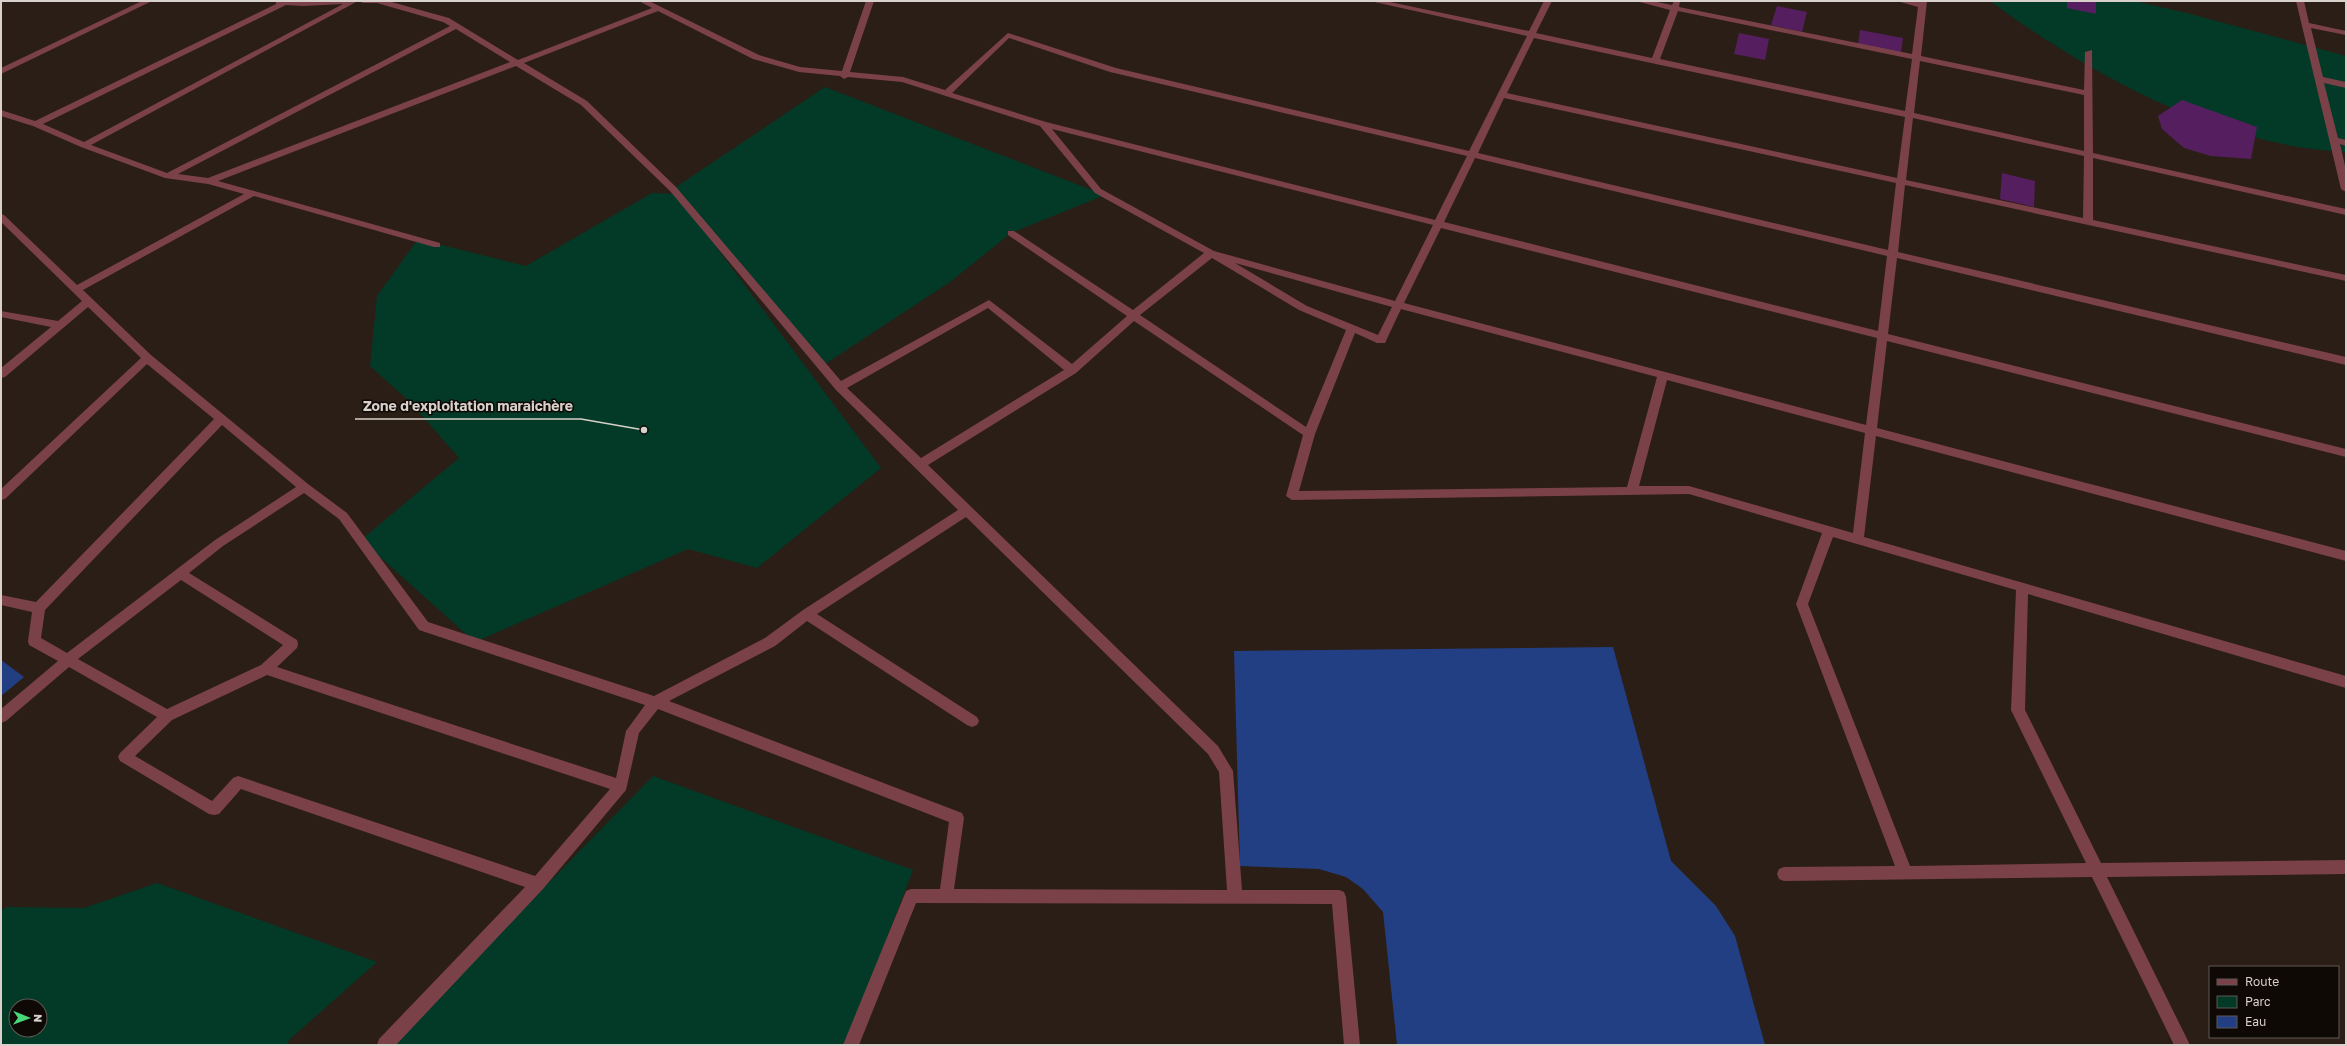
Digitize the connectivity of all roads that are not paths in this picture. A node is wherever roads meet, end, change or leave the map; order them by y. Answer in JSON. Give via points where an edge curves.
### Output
{"nodes":[{"id":1,"x":148,"y":1,"type":"edge"},
{"id":2,"x":274,"y":1,"type":"edge"},
{"id":3,"x":352,"y":1,"type":"edge"},
{"id":4,"x":363,"y":1,"type":"edge"},
{"id":5,"x":378,"y":1,"type":"edge"},
{"id":6,"x":384,"y":1,"type":"edge"},
{"id":7,"x":643,"y":1,"type":"edge"},
{"id":8,"x":870,"y":1,"type":"edge"},
{"id":9,"x":1374,"y":1,"type":"edge"},
{"id":10,"x":1548,"y":1,"type":"edge"},
{"id":11,"x":1640,"y":1,"type":"edge"},
{"id":12,"x":1901,"y":1,"type":"edge"},
{"id":13,"x":2300,"y":1,"type":"edge"},
{"id":14,"x":286,"y":2,"type":"junction"},
{"id":15,"x":1923,"y":3,"type":"edge"},
{"id":16,"x":1676,"y":5,"type":"edge"},
{"id":17,"x":657,"y":9,"type":"junction"},
{"id":18,"x":2305,"y":24,"type":"junction"},
{"id":19,"x":456,"y":26,"type":"junction"},
{"id":20,"x":2346,"y":33,"type":"edge"},
{"id":21,"x":1532,"y":35,"type":"junction"},
{"id":22,"x":2089,"y":52,"type":"dead end"},
{"id":23,"x":1916,"y":58,"type":"junction"},
{"id":24,"x":1655,"y":61,"type":"junction"},
{"id":25,"x":517,"y":63,"type":"junction"},
{"id":26,"x":1,"y":71,"type":"edge"},
{"id":27,"x":844,"y":76,"type":"junction"},
{"id":28,"x":2319,"y":79,"type":"junction"},
{"id":29,"x":2346,"y":85,"type":"edge"},
{"id":30,"x":947,"y":93,"type":"junction"},
{"id":31,"x":2088,"y":93,"type":"junction"},
{"id":32,"x":1502,"y":95,"type":"junction"},
{"id":33,"x":1,"y":113,"type":"edge"},
{"id":34,"x":1910,"y":115,"type":"junction"},
{"id":35,"x":36,"y":124,"type":"junction"},
{"id":36,"x":1043,"y":124,"type":"junction"},
{"id":37,"x":2334,"y":140,"type":"junction"},
{"id":38,"x":2346,"y":143,"type":"edge"},
{"id":39,"x":84,"y":145,"type":"junction"},
{"id":40,"x":1472,"y":155,"type":"junction"},
{"id":41,"x":2088,"y":155,"type":"junction"},
{"id":42,"x":168,"y":176,"type":"junction"},
{"id":43,"x":209,"y":181,"type":"junction"},
{"id":44,"x":1901,"y":182,"type":"junction"},
{"id":45,"x":2346,"y":188,"type":"edge"},
{"id":46,"x":253,"y":193,"type":"junction"},
{"id":47,"x":2346,"y":212,"type":"edge"},
{"id":48,"x":1,"y":217,"type":"edge"},
{"id":49,"x":2088,"y":222,"type":"junction"},
{"id":50,"x":1438,"y":224,"type":"junction"},
{"id":51,"x":1010,"y":233,"type":"dead end"},
{"id":52,"x":436,"y":245,"type":"dead end"},
{"id":53,"x":1211,"y":253,"type":"junction"},
{"id":54,"x":1893,"y":254,"type":"junction"},
{"id":55,"x":2346,"y":278,"type":"edge"},
{"id":56,"x":78,"y":289,"type":"junction"},
{"id":57,"x":87,"y":302,"type":"junction"},
{"id":58,"x":1398,"y":306,"type":"junction"},
{"id":59,"x":1,"y":314,"type":"edge"},
{"id":60,"x":1133,"y":316,"type":"junction"},
{"id":61,"x":60,"y":325,"type":"junction"},
{"id":62,"x":1352,"y":328,"type":"junction"},
{"id":63,"x":1883,"y":336,"type":"junction"},
{"id":64,"x":147,"y":358,"type":"junction"},
{"id":65,"x":2346,"y":360,"type":"edge"},
{"id":66,"x":1072,"y":370,"type":"junction"},
{"id":67,"x":1,"y":374,"type":"edge"},
{"id":68,"x":1663,"y":376,"type":"junction"},
{"id":69,"x":840,"y":387,"type":"junction"},
{"id":70,"x":221,"y":419,"type":"junction"},
{"id":71,"x":1872,"y":431,"type":"junction"},
{"id":72,"x":1309,"y":434,"type":"junction"},
{"id":73,"x":2346,"y":453,"type":"edge"},
{"id":74,"x":919,"y":465,"type":"junction"},
{"id":75,"x":304,"y":488,"type":"junction"},
{"id":76,"x":1632,"y":490,"type":"junction"},
{"id":77,"x":1,"y":496,"type":"edge"},
{"id":78,"x":967,"y":510,"type":"junction"},
{"id":79,"x":1829,"y":530,"type":"junction"},
{"id":80,"x":1858,"y":539,"type":"junction"},
{"id":81,"x":2346,"y":556,"type":"edge"},
{"id":82,"x":180,"y":573,"type":"junction"},
{"id":83,"x":2022,"y":587,"type":"junction"},
{"id":84,"x":1,"y":600,"type":"edge"},
{"id":85,"x":39,"y":608,"type":"junction"},
{"id":86,"x":807,"y":614,"type":"junction"},
{"id":87,"x":68,"y":660,"type":"junction"},
{"id":88,"x":266,"y":669,"type":"junction"},
{"id":89,"x":2346,"y":682,"type":"edge"},
{"id":90,"x":655,"y":702,"type":"junction"},
{"id":91,"x":168,"y":716,"type":"junction"},
{"id":92,"x":1,"y":717,"type":"edge"},
{"id":93,"x":972,"y":721,"type":"dead end"},
{"id":94,"x":621,"y":786,"type":"junction"},
{"id":95,"x":2346,"y":866,"type":"edge"},
{"id":96,"x":2096,"y":870,"type":"junction"},
{"id":97,"x":1905,"y":872,"type":"junction"},
{"id":98,"x":1784,"y":874,"type":"dead end"},
{"id":99,"x":538,"y":884,"type":"junction"},
{"id":100,"x":946,"y":896,"type":"junction"},
{"id":101,"x":1235,"y":897,"type":"junction"},
{"id":102,"x":385,"y":1045,"type":"edge"},
{"id":103,"x":851,"y":1045,"type":"edge"},
{"id":104,"x":1352,"y":1045,"type":"edge"},
{"id":105,"x":2182,"y":1045,"type":"edge"}],
"edges":[{"from":1,"to":26,"type":"street"},
{"from":2,"to":14,"type":"street"},
{"from":3,"to":14,"type":"street"},
{"from":3,"to":39,"type":"street"},
{"from":4,"to":5,"type":"street"},
{"from":5,"to":6,"type":"street"},
{"from":5,"to":19,"type":"street","via":[[446,20]]},
{"from":7,"to":17,"type":"street"},
{"from":8,"to":27,"type":"street"},
{"from":9,"to":21,"type":"street"},
{"from":10,"to":21,"type":"street"},
{"from":11,"to":16,"type":"street"},
{"from":12,"to":15,"type":"street"},
{"from":13,"to":18,"type":"street"},
{"from":14,"to":35,"type":"street"},
{"from":15,"to":23,"type":"street"},
{"from":16,"to":23,"type":"street"},
{"from":16,"to":24,"type":"street"},
{"from":17,"to":25,"type":"street"},
{"from":17,"to":27,"type":"street","via":[[756,57],[799,69]]},
{"from":18,"to":20,"type":"street"},
{"from":18,"to":28,"type":"street"},
{"from":19,"to":25,"type":"street"},
{"from":19,"to":42,"type":"street"},
{"from":21,"to":24,"type":"street"},
{"from":21,"to":32,"type":"street"},
{"from":22,"to":31,"type":"street"},
{"from":23,"to":31,"type":"street"},
{"from":23,"to":34,"type":"street"},
{"from":24,"to":34,"type":"street"},
{"from":25,"to":43,"type":"street"},
{"from":25,"to":69,"type":"street","via":[[584,104],[673,189]]},
{"from":27,"to":30,"type":"street","via":[[892,78]]},
{"from":28,"to":29,"type":"street"},
{"from":28,"to":37,"type":"street"},
{"from":30,"to":36,"type":"street"},
{"from":30,"to":40,"type":"street","via":[[1008,35],[1113,70]]},
{"from":31,"to":41,"type":"street"},
{"from":32,"to":40,"type":"street"},
{"from":32,"to":44,"type":"street"},
{"from":33,"to":35,"type":"street"},
{"from":34,"to":41,"type":"street"},
{"from":34,"to":44,"type":"street"},
{"from":35,"to":39,"type":"street"},
{"from":36,"to":50,"type":"street"},
{"from":36,"to":53,"type":"street","via":[[1098,191]]},
{"from":37,"to":38,"type":"street"},
{"from":37,"to":45,"type":"street"},
{"from":39,"to":42,"type":"street"},
{"from":40,"to":50,"type":"street"},
{"from":40,"to":54,"type":"street"},
{"from":41,"to":47,"type":"street"},
{"from":41,"to":49,"type":"street"},
{"from":42,"to":43,"type":"street"},
{"from":43,"to":46,"type":"street"},
{"from":44,"to":49,"type":"street"},
{"from":44,"to":54,"type":"street"},
{"from":46,"to":52,"type":"street"},
{"from":46,"to":56,"type":"street"},
{"from":48,"to":56,"type":"street"},
{"from":49,"to":55,"type":"street"},
{"from":50,"to":58,"type":"street"},
{"from":50,"to":63,"type":"street"},
{"from":51,"to":60,"type":"street"},
{"from":53,"to":58,"type":"street"},
{"from":53,"to":60,"type":"street"},
{"from":53,"to":62,"type":"street","via":[[1303,308]]},
{"from":54,"to":63,"type":"street"},
{"from":54,"to":65,"type":"street"},
{"from":56,"to":57,"type":"street"},
{"from":57,"to":61,"type":"street"},
{"from":57,"to":64,"type":"street"},
{"from":58,"to":62,"type":"street","via":[[1381,340]]},
{"from":58,"to":68,"type":"street"},
{"from":59,"to":61,"type":"street"},
{"from":60,"to":66,"type":"street"},
{"from":60,"to":72,"type":"street"},
{"from":61,"to":67,"type":"street"},
{"from":62,"to":72,"type":"street"},
{"from":63,"to":71,"type":"street"},
{"from":63,"to":73,"type":"street"},
{"from":64,"to":70,"type":"street"},
{"from":64,"to":77,"type":"street"},
{"from":66,"to":69,"type":"street","via":[[989,303]]},
{"from":66,"to":74,"type":"street"},
{"from":68,"to":71,"type":"street"},
{"from":68,"to":76,"type":"street"},
{"from":69,"to":74,"type":"street"},
{"from":70,"to":75,"type":"street"},
{"from":70,"to":85,"type":"street"},
{"from":71,"to":80,"type":"street"},
{"from":71,"to":81,"type":"street"},
{"from":72,"to":76,"type":"street","via":[[1292,496]]},
{"from":74,"to":78,"type":"street"},
{"from":75,"to":82,"type":"street","via":[[219,542]]},
{"from":75,"to":90,"type":"street","via":[[343,516],[424,626]]},
{"from":76,"to":79,"type":"street","via":[[1689,490]]},
{"from":78,"to":86,"type":"street"},
{"from":78,"to":101,"type":"street","via":[[1213,750],[1226,771]]},
{"from":79,"to":80,"type":"street"},
{"from":79,"to":97,"type":"street","via":[[1802,604]]},
{"from":80,"to":83,"type":"street"},
{"from":82,"to":87,"type":"street"},
{"from":82,"to":88,"type":"street","via":[[292,644]]},
{"from":83,"to":89,"type":"street"},
{"from":83,"to":96,"type":"street","via":[[2018,710]]},
{"from":84,"to":85,"type":"street"},
{"from":85,"to":87,"type":"street","via":[[34,641]]},
{"from":86,"to":90,"type":"street","via":[[770,642]]},
{"from":86,"to":93,"type":"street"},
{"from":87,"to":91,"type":"street"},
{"from":87,"to":92,"type":"street"},
{"from":88,"to":91,"type":"street"},
{"from":88,"to":94,"type":"street"},
{"from":90,"to":94,"type":"street","via":[[633,731]]},
{"from":90,"to":100,"type":"street","via":[[957,818]]},
{"from":91,"to":99,"type":"street","via":[[125,758],[214,809],[238,782]]},
{"from":94,"to":99,"type":"street"},
{"from":95,"to":96,"type":"street"},
{"from":96,"to":97,"type":"street"},
{"from":96,"to":105,"type":"street"},
{"from":97,"to":98,"type":"street"},
{"from":99,"to":102,"type":"street"},
{"from":100,"to":101,"type":"street"},
{"from":100,"to":103,"type":"street","via":[[911,896]]},
{"from":101,"to":104,"type":"street","via":[[1339,897]]}]}
